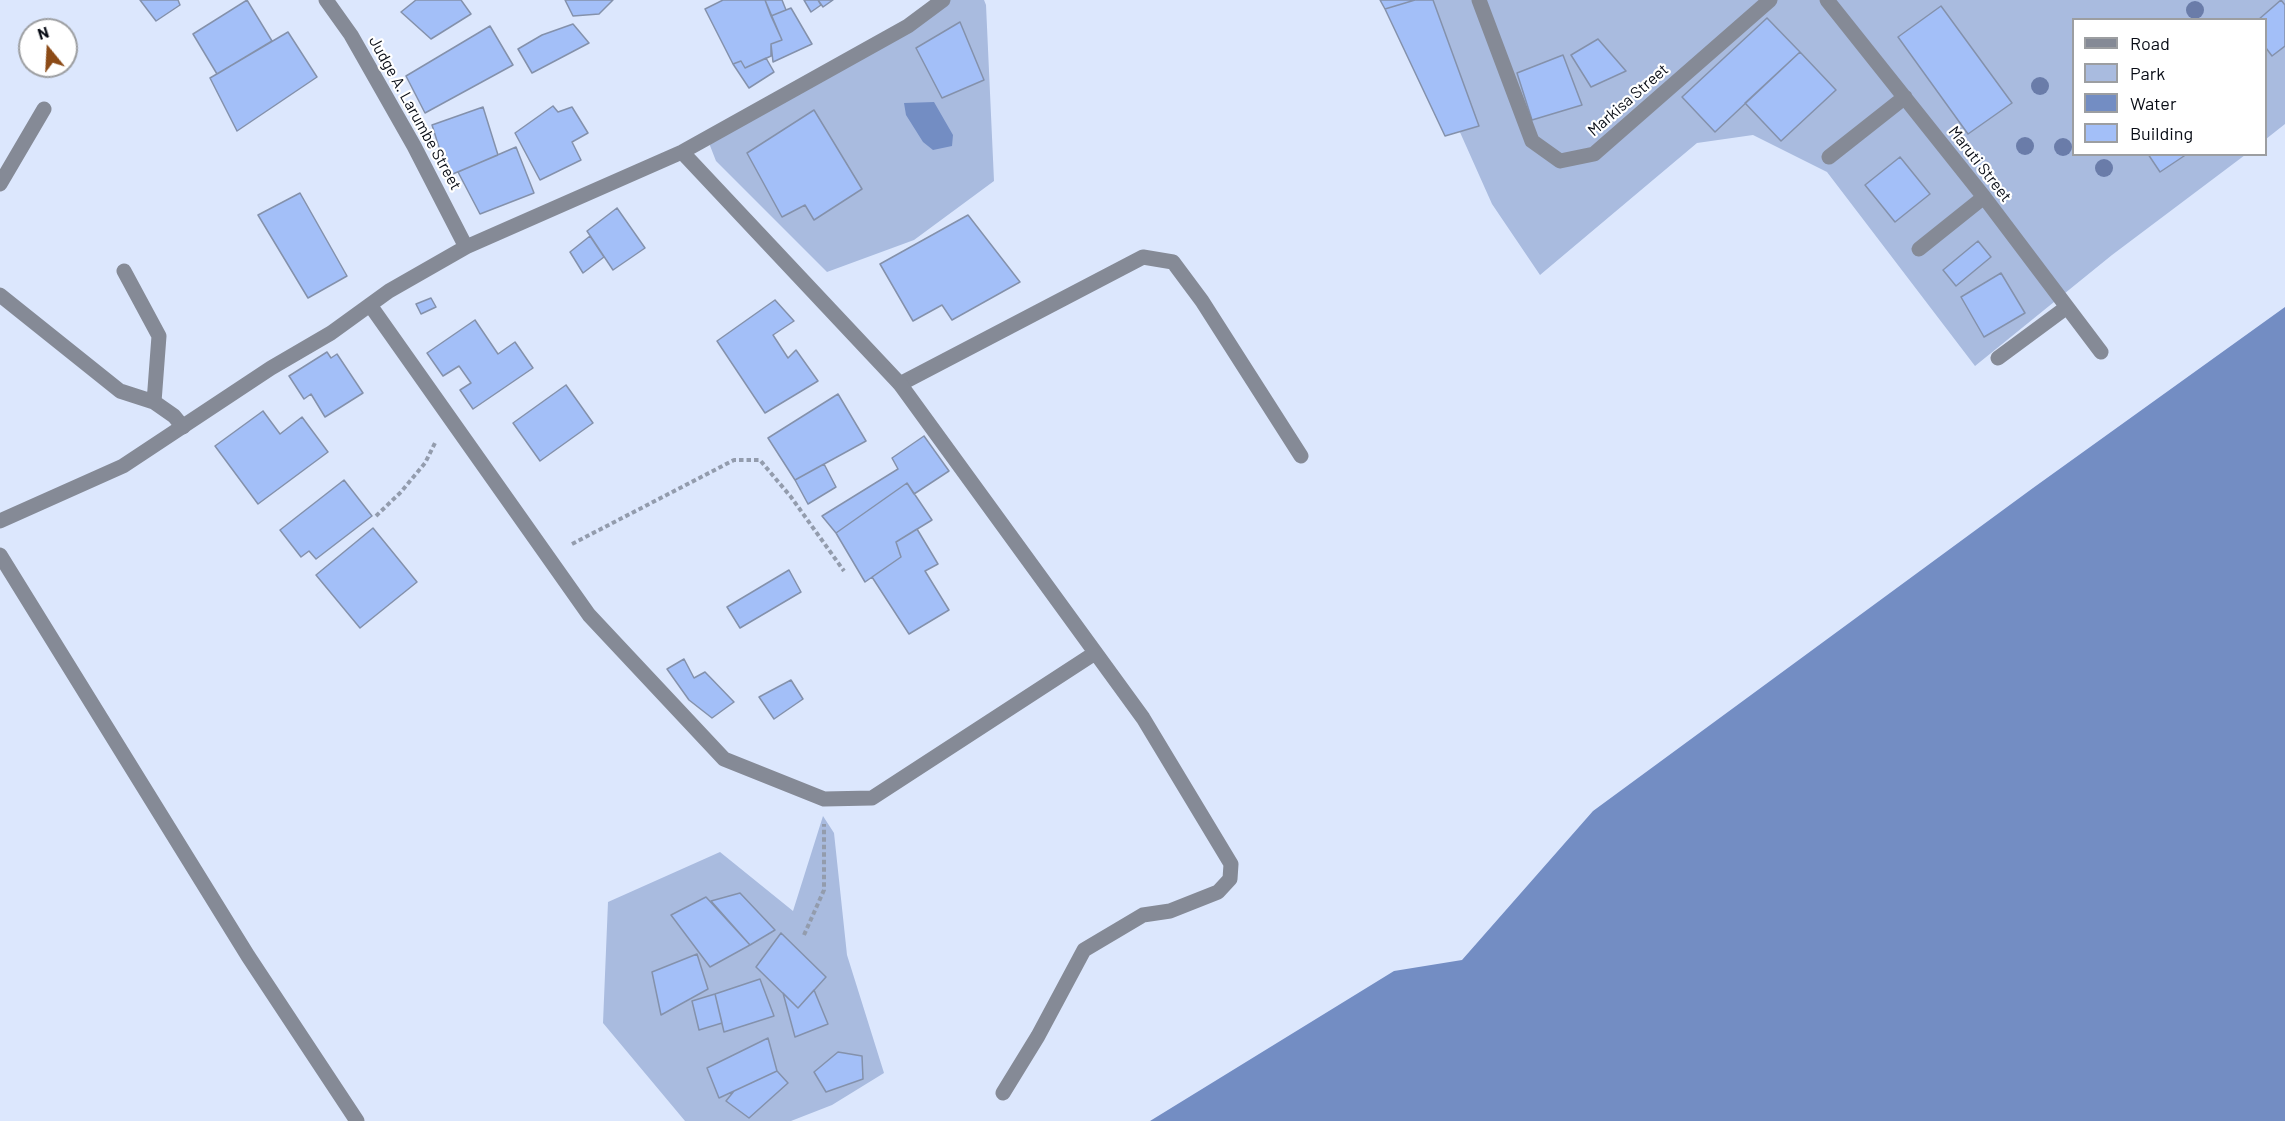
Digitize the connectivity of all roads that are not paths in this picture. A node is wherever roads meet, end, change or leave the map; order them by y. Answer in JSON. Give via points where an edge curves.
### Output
{"nodes":[{"id":1,"x":326,"y":0,"type":"edge"},
{"id":2,"x":943,"y":0,"type":"edge"},
{"id":3,"x":1479,"y":0,"type":"edge"},
{"id":4,"x":1770,"y":0,"type":"edge"},
{"id":5,"x":1827,"y":0,"type":"edge"},
{"id":6,"x":1905,"y":97,"type":"junction"},
{"id":7,"x":44,"y":109,"type":"dead end"},
{"id":8,"x":682,"y":152,"type":"junction"},
{"id":9,"x":1828,"y":157,"type":"dead end"},
{"id":10,"x":0,"y":184,"type":"edge"},
{"id":11,"x":1984,"y":197,"type":"junction"},
{"id":12,"x":466,"y":247,"type":"junction"},
{"id":13,"x":1919,"y":249,"type":"dead end"},
{"id":14,"x":124,"y":271,"type":"dead end"},
{"id":15,"x":0,"y":295,"type":"edge"},
{"id":16,"x":370,"y":305,"type":"junction"},
{"id":17,"x":2067,"y":307,"type":"junction"},
{"id":18,"x":2101,"y":352,"type":"dead end"},
{"id":19,"x":1998,"y":358,"type":"dead end"},
{"id":20,"x":900,"y":384,"type":"junction"},
{"id":21,"x":154,"y":402,"type":"junction"},
{"id":22,"x":183,"y":427,"type":"junction"},
{"id":23,"x":1301,"y":456,"type":"dead end"},
{"id":24,"x":0,"y":521,"type":"edge"},
{"id":25,"x":0,"y":555,"type":"edge"},
{"id":26,"x":1095,"y":653,"type":"junction"},
{"id":27,"x":1003,"y":1093,"type":"dead end"},
{"id":28,"x":357,"y":1121,"type":"edge"}],
"edges":[{"from":1,"to":12,"type":"street","name":"Judge A. Larumbe Street","via":[[351,35],[414,146]]},
{"from":2,"to":8,"type":"street","via":[[908,26]]},
{"from":3,"to":4,"type":"street","name":"Markisa Street","via":[[1532,141],[1560,161],[1594,154]]},
{"from":5,"to":6,"type":"street","name":"Maruti Street"},
{"from":6,"to":9,"type":"street"},
{"from":6,"to":11,"type":"street","name":"Maruti Street"},
{"from":7,"to":10,"type":"street"},
{"from":8,"to":12,"type":"street"},
{"from":8,"to":20,"type":"street"},
{"from":11,"to":13,"type":"street"},
{"from":11,"to":17,"type":"street","name":"Maruti Street"},
{"from":12,"to":16,"type":"street"},
{"from":14,"to":21,"type":"street","via":[[159,336]]},
{"from":15,"to":21,"type":"street","via":[[120,391]]},
{"from":16,"to":22,"type":"street"},
{"from":16,"to":26,"type":"street","via":[[589,615],[724,759],[824,799],[872,798]]},
{"from":17,"to":18,"type":"street","name":"Maruti Street"},
{"from":17,"to":19,"type":"street"},
{"from":20,"to":23,"type":"street","via":[[1143,257],[1173,262]]},
{"from":20,"to":26,"type":"street"},
{"from":21,"to":22,"type":"street"},
{"from":22,"to":24,"type":"street","via":[[123,466]]},
{"from":25,"to":28,"type":"street","via":[[248,956]]},
{"from":26,"to":27,"type":"street","via":[[1143,718],[1231,864],[1230,879],[1218,891],[1170,911],[1143,915],[1084,950]]}]}
